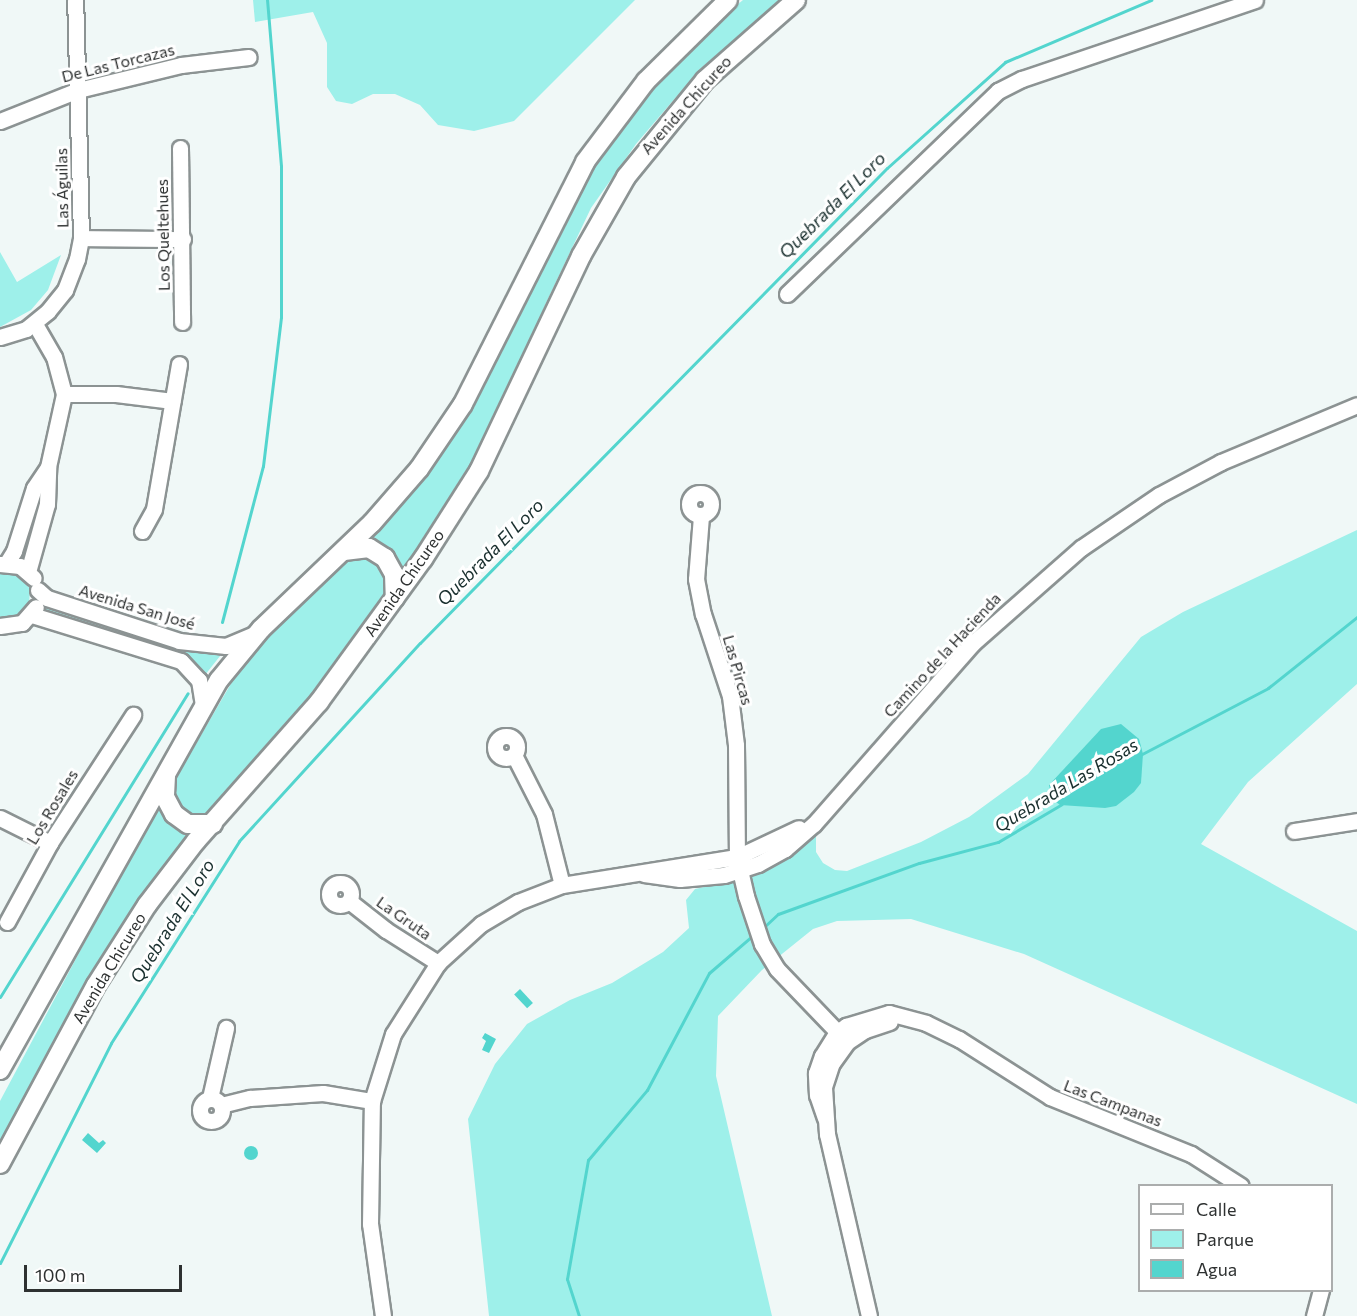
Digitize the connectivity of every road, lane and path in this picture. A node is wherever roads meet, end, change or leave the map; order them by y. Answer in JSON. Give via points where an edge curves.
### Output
{"nodes":[{"id":1,"x":75,"y":0,"type":"edge"},
{"id":2,"x":728,"y":0,"type":"edge"},
{"id":3,"x":796,"y":0,"type":"edge"},
{"id":4,"x":1255,"y":0,"type":"edge"},
{"id":5,"x":249,"y":57,"type":"dead end"},
{"id":6,"x":78,"y":90,"type":"junction"},
{"id":7,"x":0,"y":121,"type":"edge"},
{"id":8,"x":180,"y":148,"type":"dead end"},
{"id":9,"x":81,"y":238,"type":"junction"},
{"id":10,"x":183,"y":239,"type":"junction"},
{"id":11,"x":786,"y":294,"type":"dead end"},
{"id":12,"x":182,"y":322,"type":"dead end"},
{"id":13,"x":34,"y":323,"type":"junction"},
{"id":14,"x":0,"y":337,"type":"edge"},
{"id":15,"x":179,"y":364,"type":"dead end"},
{"id":16,"x":64,"y":394,"type":"junction"},
{"id":17,"x":173,"y":401,"type":"junction"},
{"id":18,"x":1357,"y":405,"type":"edge"},
{"id":19,"x":48,"y":467,"type":"junction"},
{"id":20,"x":701,"y":516,"type":"dead end"},
{"id":21,"x":142,"y":531,"type":"dead end"},
{"id":22,"x":344,"y":551,"type":"junction"},
{"id":23,"x":3,"y":564,"type":"edge"},
{"id":24,"x":28,"y":572,"type":"junction"},
{"id":25,"x":38,"y":590,"type":"junction"},
{"id":26,"x":395,"y":598,"type":"junction"},
{"id":27,"x":32,"y":615,"type":"junction"},
{"id":28,"x":2,"y":629,"type":"edge"},
{"id":29,"x":261,"y":629,"type":"junction"},
{"id":30,"x":202,"y":706,"type":"junction"},
{"id":31,"x":133,"y":715,"type":"dead end"},
{"id":32,"x":514,"y":756,"type":"dead end"},
{"id":33,"x":166,"y":771,"type":"junction"},
{"id":34,"x":0,"y":818,"type":"edge"},
{"id":35,"x":1357,"y":821,"type":"edge"},
{"id":36,"x":213,"y":824,"type":"junction"},
{"id":37,"x":1294,"y":831,"type":"dead end"},
{"id":38,"x":50,"y":843,"type":"junction"},
{"id":39,"x":738,"y":864,"type":"junction"},
{"id":40,"x":562,"y":885,"type":"junction"},
{"id":41,"x":350,"y":901,"type":"dead end"},
{"id":42,"x":7,"y":922,"type":"dead end"},
{"id":43,"x":438,"y":963,"type":"junction"},
{"id":44,"x":226,"y":1028,"type":"dead end"},
{"id":45,"x":842,"y":1037,"type":"junction"},
{"id":46,"x":0,"y":1070,"type":"edge"},
{"id":47,"x":372,"y":1101,"type":"junction"},
{"id":48,"x":0,"y":1164,"type":"edge"},
{"id":49,"x":1239,"y":1184,"type":"edge"},
{"id":50,"x":1320,"y":1292,"type":"edge"},
{"id":51,"x":383,"y":1316,"type":"edge"},
{"id":52,"x":869,"y":1316,"type":"edge"},
{"id":53,"x":1314,"y":1316,"type":"edge"}],
"edges":[{"from":1,"to":6,"type":"street","name":"Las Águilas"},
{"from":2,"to":22,"type":"main road","via":[[668,56],[604,134],[585,162],[463,404],[408,482]]},
{"from":3,"to":26,"type":"main road","name":"Avenida Chicureo","via":[[705,80],[626,177],[581,256],[479,471]]},
{"from":4,"to":11,"type":"street","via":[[1022,79],[998,91]]},
{"from":5,"to":6,"type":"street","name":"De Las Torcazas","via":[[181,65]]},
{"from":6,"to":7,"type":"street","name":"De Las Torcazas"},
{"from":6,"to":9,"type":"street","name":"Las Águilas"},
{"from":8,"to":10,"type":"street","name":"Los Queltehues"},
{"from":9,"to":10,"type":"street"},
{"from":9,"to":13,"type":"street","name":"Las Águilas","via":[[65,290]]},
{"from":10,"to":12,"type":"street","name":"Los Queltehues"},
{"from":13,"to":14,"type":"street","name":"Las Águilas"},
{"from":13,"to":16,"type":"street","via":[[54,357]]},
{"from":15,"to":17,"type":"street"},
{"from":16,"to":17,"type":"street","via":[[116,394]]},
{"from":16,"to":19,"type":"street"},
{"from":17,"to":21,"type":"street","via":[[154,509]]},
{"from":18,"to":39,"type":"street","name":"Camino de la Hacienda","via":[[1210,467],[1132,512],[1081,548],[972,644],[822,814],[785,849]]},
{"from":19,"to":23,"type":"street","via":[[34,488],[14,551]]},
{"from":19,"to":24,"type":"street","via":[[47,504]]},
{"from":20,"to":39,"type":"street","name":"Las Pircas","via":[[696,579],[703,614],[730,696],[736,745]]},
{"from":22,"to":26,"type":"main road","via":[[369,548],[385,558],[393,574]]},
{"from":22,"to":29,"type":"main road"},
{"from":23,"to":24,"type":"street"},
{"from":24,"to":25,"type":"street"},
{"from":25,"to":27,"type":"street"},
{"from":25,"to":29,"type":"street","name":"Avenida San José","via":[[47,598],[192,644],[232,645]]},
{"from":26,"to":36,"type":"main road","name":"Avenida Chicureo","via":[[319,702]]},
{"from":27,"to":28,"type":"street","via":[[18,625]]},
{"from":27,"to":30,"type":"street","via":[[181,661],[199,680]]},
{"from":29,"to":30,"type":"main road"},
{"from":30,"to":33,"type":"main road"},
{"from":31,"to":38,"type":"street","name":"Los Rosales"},
{"from":32,"to":40,"type":"street","via":[[544,814]]},
{"from":33,"to":36,"type":"main road","via":[[165,797],[174,814],[188,824]]},
{"from":33,"to":46,"type":"main road"},
{"from":34,"to":38,"type":"street"},
{"from":35,"to":37,"type":"street"},
{"from":36,"to":48,"type":"main road","name":"Avenida Chicureo","via":[[166,879],[112,959]]},
{"from":38,"to":42,"type":"street","name":"Los Rosales"},
{"from":39,"to":40,"type":"street","name":"Camino de la Hacienda","via":[[694,878],[602,876]]},
{"from":39,"to":45,"type":"street","via":[[762,944],[777,969]]},
{"from":40,"to":43,"type":"street","name":"Camino de la Hacienda","via":[[518,902],[481,924]]},
{"from":41,"to":43,"type":"street","name":"La Gruta"},
{"from":43,"to":47,"type":"street","name":"Camino de la Hacienda","via":[[393,1034]]},
{"from":44,"to":47,"type":"street","via":[[215,1102],[323,1093]]},
{"from":45,"to":49,"type":"street","name":"Las Campanas","via":[[856,1020],[889,1013],[911,1018],[959,1039],[1050,1098],[1191,1154]]},
{"from":45,"to":52,"type":"street","via":[[816,1073],[817,1095]]},
{"from":47,"to":51,"type":"street","name":"Camino de la Hacienda","via":[[370,1224]]},
{"from":50,"to":53,"type":"street"}]}
